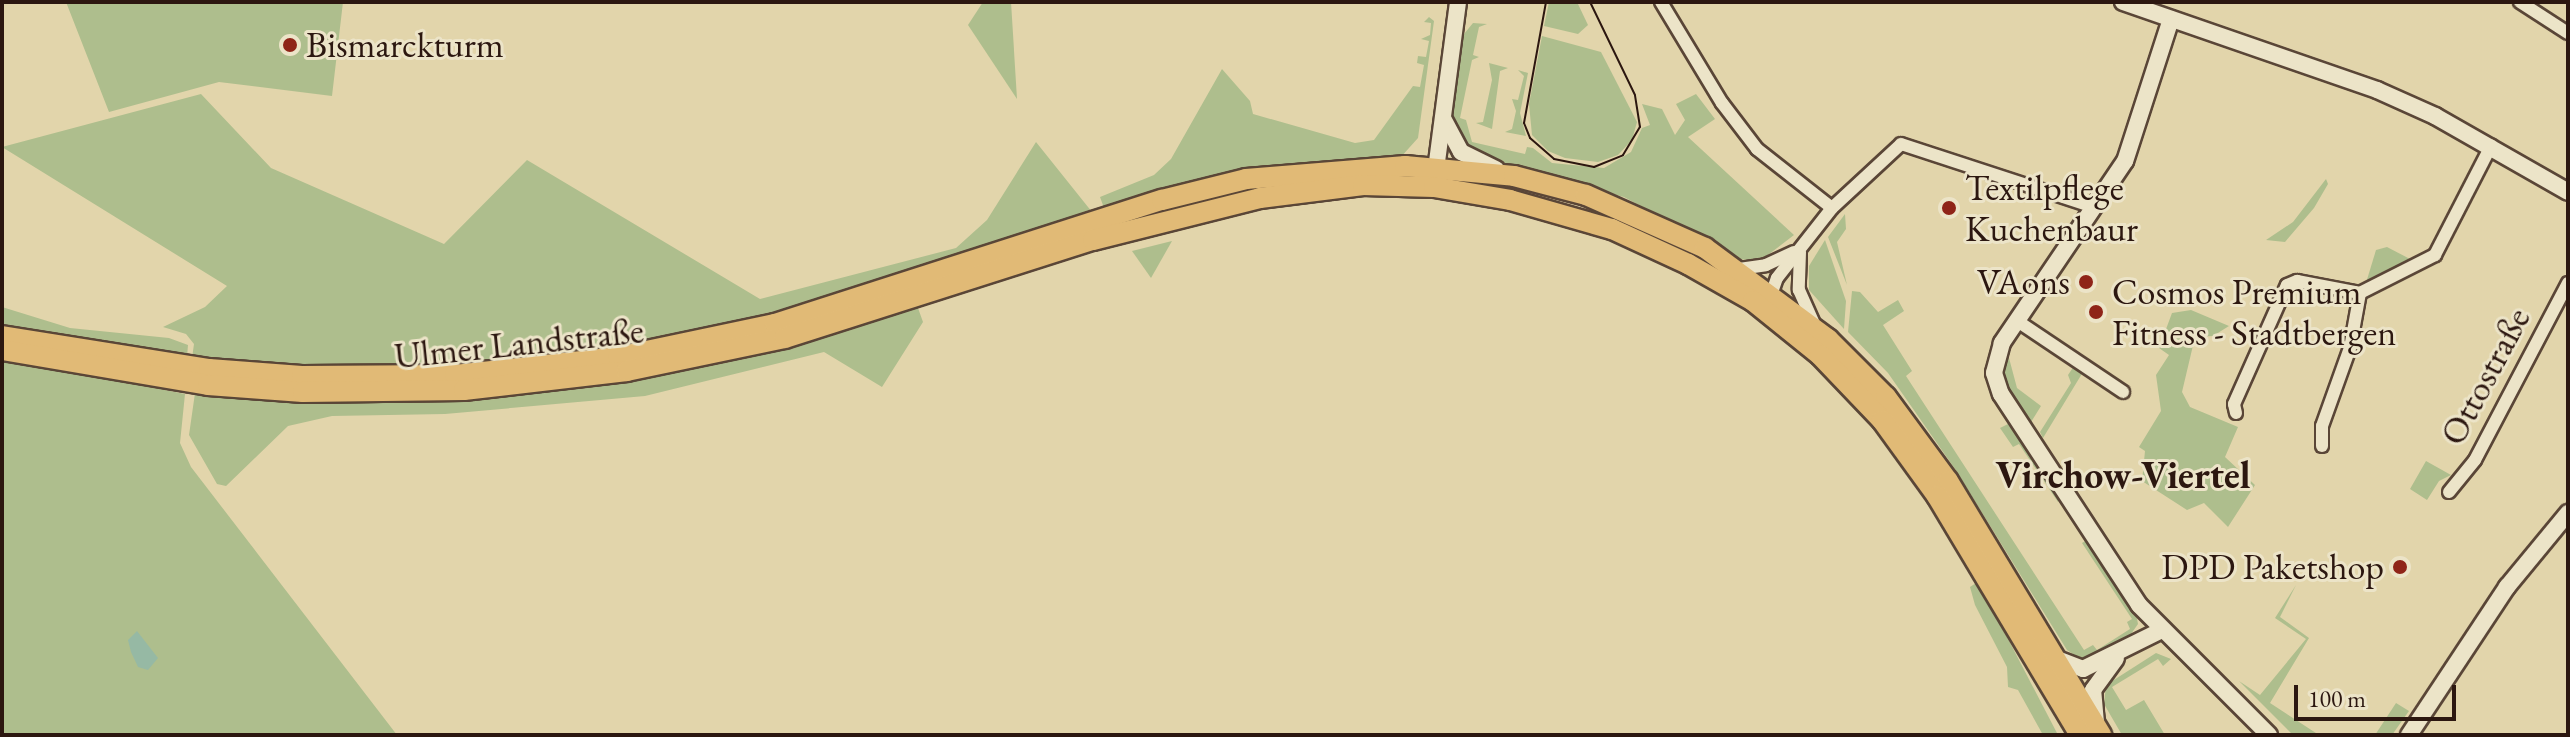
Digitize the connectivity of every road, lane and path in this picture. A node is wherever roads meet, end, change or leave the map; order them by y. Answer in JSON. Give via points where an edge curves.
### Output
{"nodes":[{"id":1,"x":1458,"y":2,"type":"edge"},
{"id":2,"x":1661,"y":2,"type":"edge"},
{"id":3,"x":2123,"y":2,"type":"edge"},
{"id":4,"x":2520,"y":2,"type":"edge"},
{"id":5,"x":2171,"y":19,"type":"junction"},
{"id":6,"x":2568,"y":33,"type":"edge"},
{"id":7,"x":1442,"y":114,"type":"junction"},
{"id":8,"x":2491,"y":146,"type":"junction"},
{"id":9,"x":1514,"y":176,"type":"junction"},
{"id":10,"x":1435,"y":177,"type":"junction"},
{"id":11,"x":2568,"y":192,"type":"edge"},
{"id":12,"x":2091,"y":206,"type":"junction"},
{"id":13,"x":1832,"y":208,"type":"junction"},
{"id":14,"x":1108,"y":227,"type":"junction"},
{"id":15,"x":1800,"y":249,"type":"junction"},
{"id":16,"x":1739,"y":269,"type":"junction"},
{"id":17,"x":2568,"y":283,"type":"edge"},
{"id":18,"x":2360,"y":293,"type":"junction"},
{"id":19,"x":1770,"y":302,"type":"junction"},
{"id":20,"x":2016,"y":320,"type":"junction"},
{"id":21,"x":1816,"y":328,"type":"junction"},
{"id":22,"x":2,"y":336,"type":"edge"},
{"id":23,"x":2,"y":350,"type":"edge"},
{"id":24,"x":172,"y":373,"type":"junction"},
{"id":25,"x":208,"y":377,"type":"junction"},
{"id":26,"x":2123,"y":392,"type":"dead end"},
{"id":27,"x":2236,"y":413,"type":"dead end"},
{"id":28,"x":2322,"y":446,"type":"dead end"},
{"id":29,"x":2449,"y":492,"type":"dead end"},
{"id":30,"x":2568,"y":513,"type":"edge"},
{"id":31,"x":2160,"y":631,"type":"junction"},
{"id":32,"x":2120,"y":654,"type":"junction"},
{"id":33,"x":2057,"y":659,"type":"junction"},
{"id":34,"x":2093,"y":733,"type":"edge"},
{"id":35,"x":2269,"y":735,"type":"edge"},
{"id":36,"x":2409,"y":735,"type":"edge"}],
"edges":[{"from":1,"to":7,"type":"street"},
{"from":2,"to":13,"type":"street","via":[[1722,103],[1757,149]]},
{"from":3,"to":5,"type":"street"},
{"from":4,"to":6,"type":"street"},
{"from":5,"to":8,"type":"street","via":[[2346,77]]},
{"from":5,"to":12,"type":"street","via":[[2132,145]]},
{"from":7,"to":9,"type":"street","via":[[1461,152]]},
{"from":7,"to":10,"type":"street"},
{"from":8,"to":11,"type":"street"},
{"from":8,"to":18,"type":"street","via":[[2435,255]]},
{"from":9,"to":10,"type":"main road"},
{"from":9,"to":16,"type":"main road","via":[[1634,214]]},
{"from":10,"to":14,"type":"main road","via":[[1320,189]]},
{"from":10,"to":19,"type":"main road","via":[[1612,229]]},
{"from":12,"to":13,"type":"street","via":[[1901,144]]},
{"from":12,"to":20,"type":"street"},
{"from":13,"to":15,"type":"street"},
{"from":14,"to":25,"type":"main road","via":[[775,324],[618,357],[455,375]]},
{"from":14,"to":25,"type":"main road","name":"Ulmer Landstraße","via":[[1032,259],[785,338],[627,371],[464,390],[303,392]]},
{"from":15,"to":16,"type":"street","via":[[1766,265]]},
{"from":15,"to":19,"type":"street"},
{"from":15,"to":21,"type":"street","via":[[1799,290]]},
{"from":16,"to":19,"type":"main road"},
{"from":17,"to":29,"type":"street","name":"Ottostraße","via":[[2466,477]]},
{"from":18,"to":27,"type":"street","via":[[2297,281],[2287,285],[2234,404]]},
{"from":18,"to":28,"type":"street","via":[[2350,348],[2322,426]]},
{"from":19,"to":21,"type":"main road"},
{"from":19,"to":34,"type":"main road","via":[[1850,384],[1911,458]]},
{"from":20,"to":26,"type":"street"},
{"from":20,"to":31,"type":"street","via":[[1995,356],[1999,389]]},
{"from":21,"to":33,"type":"main road","via":[[1886,397],[1931,457]]},
{"from":22,"to":24,"type":"main road"},
{"from":23,"to":24,"type":"main road"},
{"from":24,"to":25,"type":"main road"},
{"from":30,"to":36,"type":"street","via":[[2507,587]]},
{"from":31,"to":32,"type":"street"},
{"from":31,"to":35,"type":"street"},
{"from":32,"to":33,"type":"street","via":[[2083,669]]},
{"from":32,"to":34,"type":"street","via":[[2093,690]]},
{"from":33,"to":34,"type":"main road"}]}
